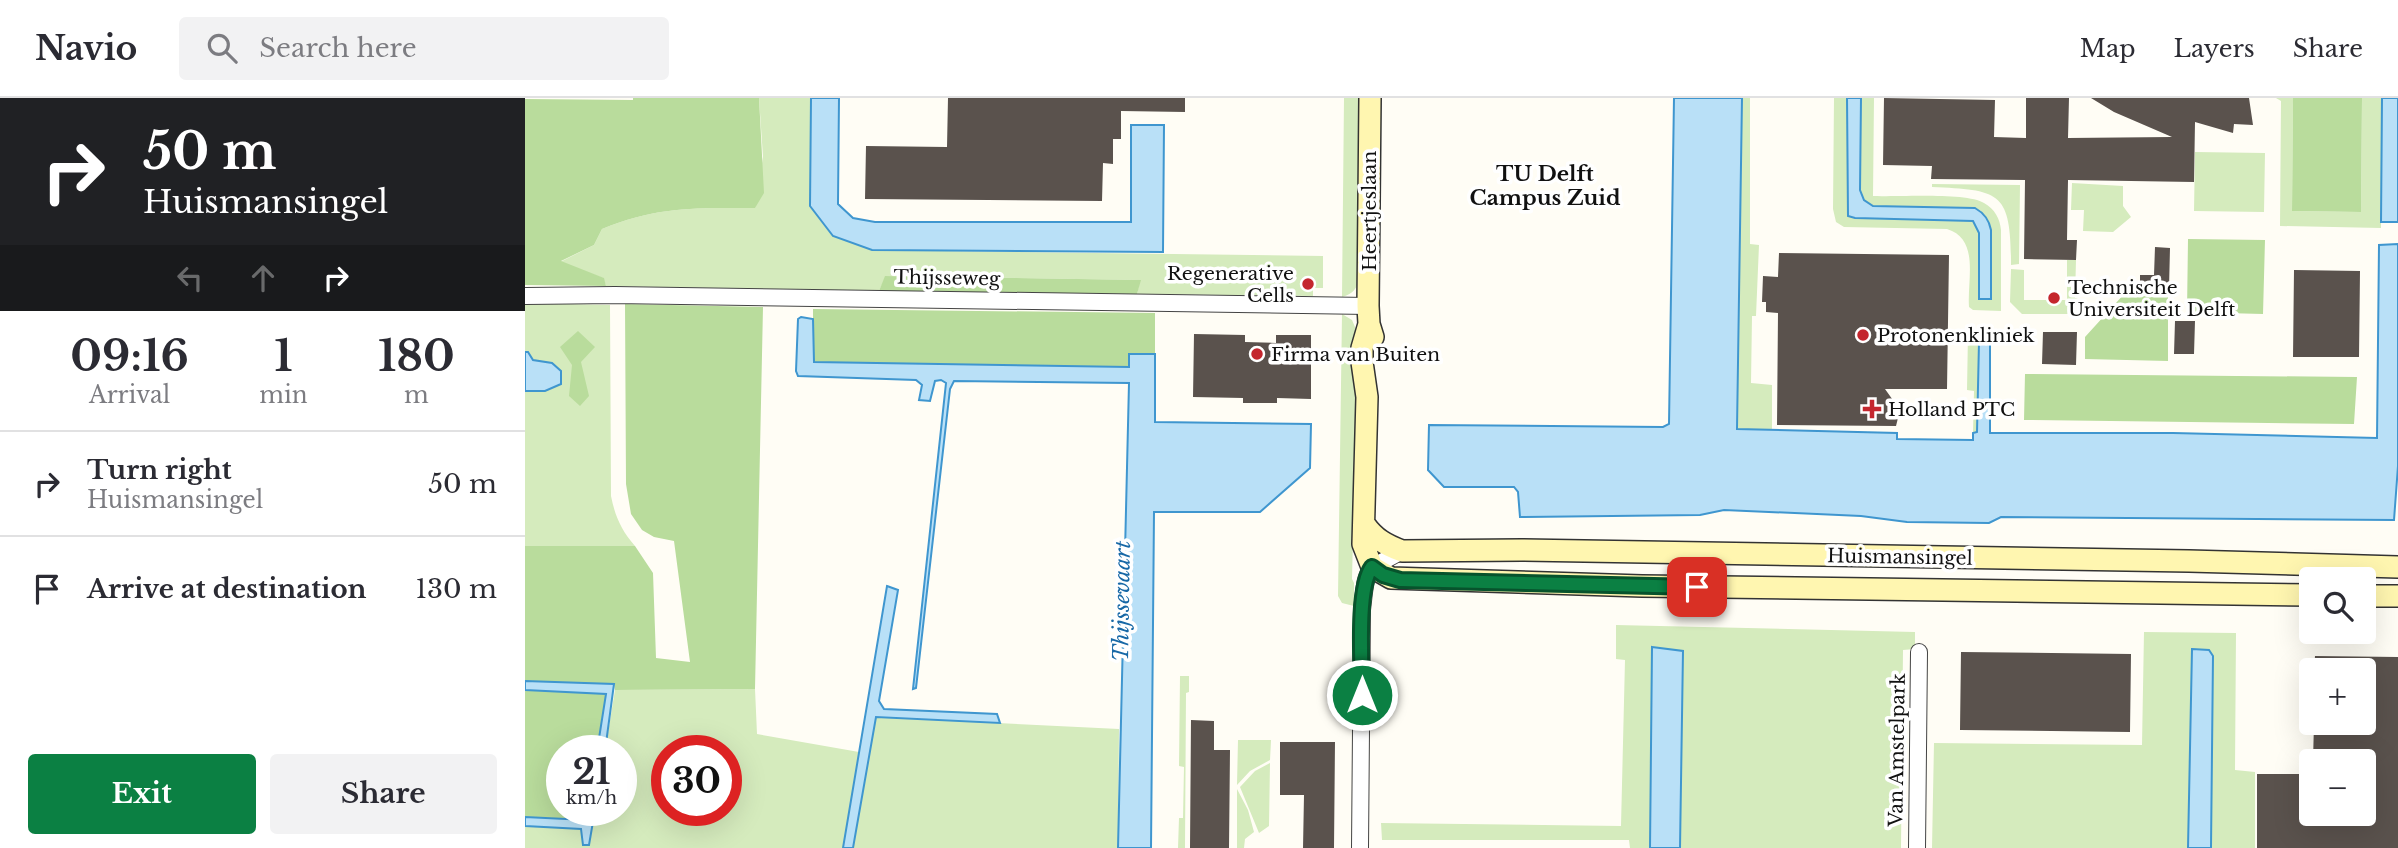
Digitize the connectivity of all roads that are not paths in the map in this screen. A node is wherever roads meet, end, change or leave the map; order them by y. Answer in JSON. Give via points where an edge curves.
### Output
{"nodes":[{"id":1,"x":1370,"y":98,"type":"edge"},
{"id":2,"x":525,"y":296,"type":"edge"},
{"id":3,"x":1369,"y":315,"type":"junction"},
{"id":4,"x":1365,"y":525,"type":"junction"},
{"id":5,"x":1402,"y":551,"type":"junction"},
{"id":6,"x":1372,"y":567,"type":"junction"},
{"id":7,"x":2398,"y":567,"type":"edge"},
{"id":8,"x":2299,"y":595,"type":"edge"},
{"id":9,"x":2376,"y":596,"type":"edge"},
{"id":10,"x":2398,"y":596,"type":"edge"},
{"id":11,"x":1919,"y":652,"type":"dead end"},
{"id":12,"x":1360,"y":848,"type":"edge"},
{"id":13,"x":1917,"y":848,"type":"edge"}],
"edges":[{"from":1,"to":3,"type":"street","name":"Heertjeslaan"},
{"from":2,"to":3,"type":"street","name":"Thijsseweg"},
{"from":3,"to":4,"type":"street","name":"Heertjeslaan","via":[[1362,348],[1367,397]]},
{"from":4,"to":5,"type":"street","via":[[1374,537]]},
{"from":4,"to":6,"type":"street","name":"Heertjeslaan","via":[[1363,544]]},
{"from":5,"to":6,"type":"street"},
{"from":5,"to":7,"type":"street","name":"Huismansingel"},
{"from":6,"to":8,"type":"street","name":"Huismansingel","via":[[1400,580]]},
{"from":6,"to":12,"type":"street","via":[[1366,577],[1362,610]]},
{"from":9,"to":10,"type":"street"},
{"from":11,"to":13,"type":"street","name":"Van Amstelpark"}]}
